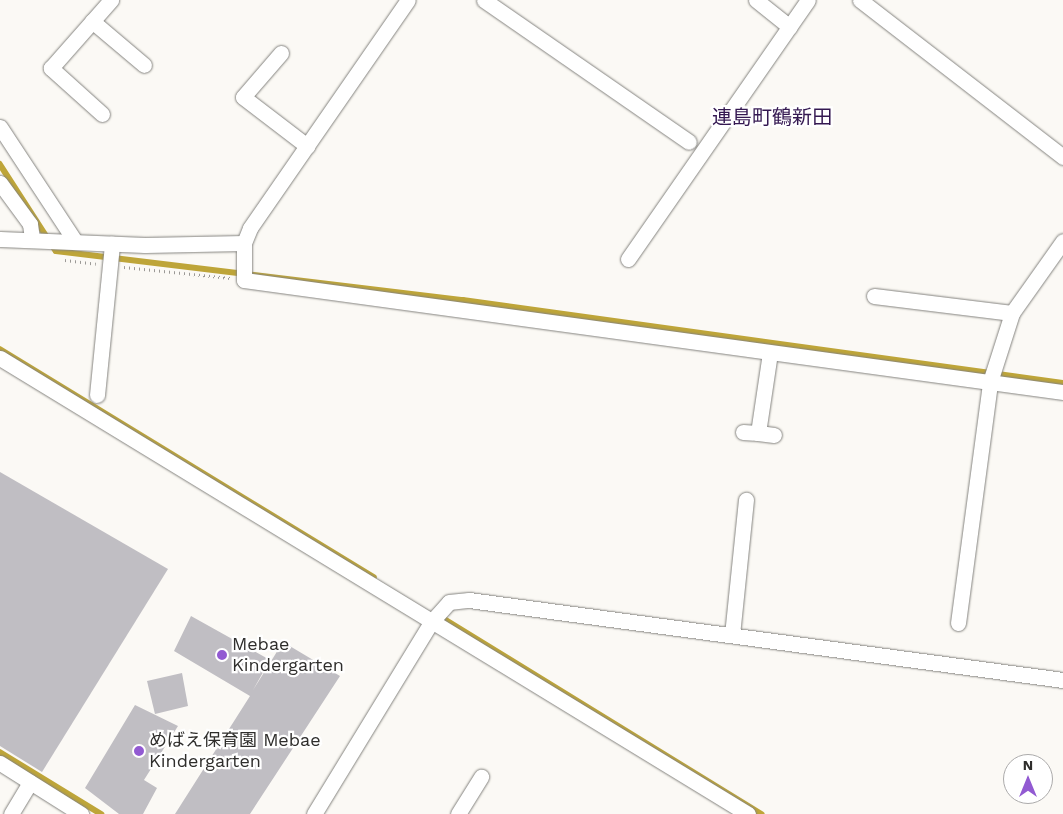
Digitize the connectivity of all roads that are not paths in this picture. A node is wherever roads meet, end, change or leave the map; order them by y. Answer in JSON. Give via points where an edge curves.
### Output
{"nodes":[{"id":1,"x":111,"y":0,"type":"edge"},
{"id":2,"x":408,"y":0,"type":"edge"},
{"id":3,"x":484,"y":0,"type":"edge"},
{"id":4,"x":756,"y":0,"type":"edge"},
{"id":5,"x":808,"y":0,"type":"edge"},
{"id":6,"x":860,"y":0,"type":"edge"},
{"id":7,"x":92,"y":21,"type":"junction"},
{"id":8,"x":790,"y":27,"type":"junction"},
{"id":9,"x":281,"y":53,"type":"dead end"},
{"id":10,"x":144,"y":65,"type":"dead end"},
{"id":11,"x":102,"y":114,"type":"dead end"},
{"id":12,"x":0,"y":127,"type":"edge"},
{"id":13,"x":689,"y":142,"type":"dead end"},
{"id":14,"x":307,"y":146,"type":"junction"},
{"id":15,"x":1063,"y":157,"type":"edge"},
{"id":16,"x":0,"y":183,"type":"edge"},
{"id":17,"x":0,"y":239,"type":"edge"},
{"id":18,"x":43,"y":239,"type":"junction"},
{"id":19,"x":75,"y":241,"type":"junction"},
{"id":20,"x":1063,"y":241,"type":"edge"},
{"id":21,"x":244,"y":243,"type":"junction"},
{"id":22,"x":111,"y":257,"type":"junction"},
{"id":23,"x":628,"y":259,"type":"dead end"},
{"id":24,"x":874,"y":296,"type":"dead end"},
{"id":25,"x":1012,"y":313,"type":"junction"},
{"id":26,"x":770,"y":353,"type":"junction"},
{"id":27,"x":0,"y":358,"type":"edge"},
{"id":28,"x":992,"y":376,"type":"junction"},
{"id":29,"x":1063,"y":392,"type":"edge"},
{"id":30,"x":98,"y":396,"type":"dead end"},
{"id":31,"x":743,"y":432,"type":"dead end"},
{"id":32,"x":758,"y":433,"type":"junction"},
{"id":33,"x":774,"y":436,"type":"dead end"},
{"id":34,"x":746,"y":500,"type":"dead end"},
{"id":35,"x":435,"y":617,"type":"junction"},
{"id":36,"x":958,"y":623,"type":"dead end"},
{"id":37,"x":732,"y":635,"type":"junction"},
{"id":38,"x":1063,"y":680,"type":"edge"},
{"id":39,"x":0,"y":763,"type":"edge"},
{"id":40,"x":480,"y":777,"type":"dead end"},
{"id":41,"x":30,"y":782,"type":"junction"},
{"id":42,"x":11,"y":814,"type":"edge"},
{"id":43,"x":81,"y":814,"type":"edge"},
{"id":44,"x":314,"y":814,"type":"edge"},
{"id":45,"x":458,"y":814,"type":"edge"},
{"id":46,"x":748,"y":814,"type":"edge"}],
"edges":[{"from":1,"to":7,"type":"street"},
{"from":2,"to":14,"type":"street"},
{"from":3,"to":13,"type":"street"},
{"from":4,"to":8,"type":"street"},
{"from":5,"to":8,"type":"street"},
{"from":6,"to":15,"type":"street"},
{"from":7,"to":10,"type":"street"},
{"from":7,"to":11,"type":"street","via":[[51,68]]},
{"from":8,"to":23,"type":"street"},
{"from":9,"to":14,"type":"street","via":[[244,97]]},
{"from":12,"to":19,"type":"street"},
{"from":14,"to":21,"type":"street","via":[[250,228]]},
{"from":16,"to":18,"type":"street"},
{"from":17,"to":18,"type":"street"},
{"from":18,"to":19,"type":"street"},
{"from":19,"to":22,"type":"street"},
{"from":20,"to":25,"type":"street"},
{"from":21,"to":22,"type":"street"},
{"from":21,"to":26,"type":"street","via":[[244,275]]},
{"from":22,"to":30,"type":"street"},
{"from":24,"to":25,"type":"street"},
{"from":25,"to":28,"type":"street"},
{"from":26,"to":28,"type":"street"},
{"from":26,"to":32,"type":"street"},
{"from":27,"to":35,"type":"street"},
{"from":28,"to":29,"type":"street"},
{"from":28,"to":36,"type":"street"},
{"from":31,"to":32,"type":"street"},
{"from":32,"to":33,"type":"street"},
{"from":34,"to":37,"type":"street"},
{"from":35,"to":37,"type":"street","via":[[449,602],[469,600]]},
{"from":35,"to":44,"type":"street"},
{"from":35,"to":46,"type":"street"},
{"from":37,"to":38,"type":"street"},
{"from":39,"to":41,"type":"street"},
{"from":40,"to":45,"type":"street"},
{"from":41,"to":42,"type":"street"},
{"from":41,"to":43,"type":"street"}]}
